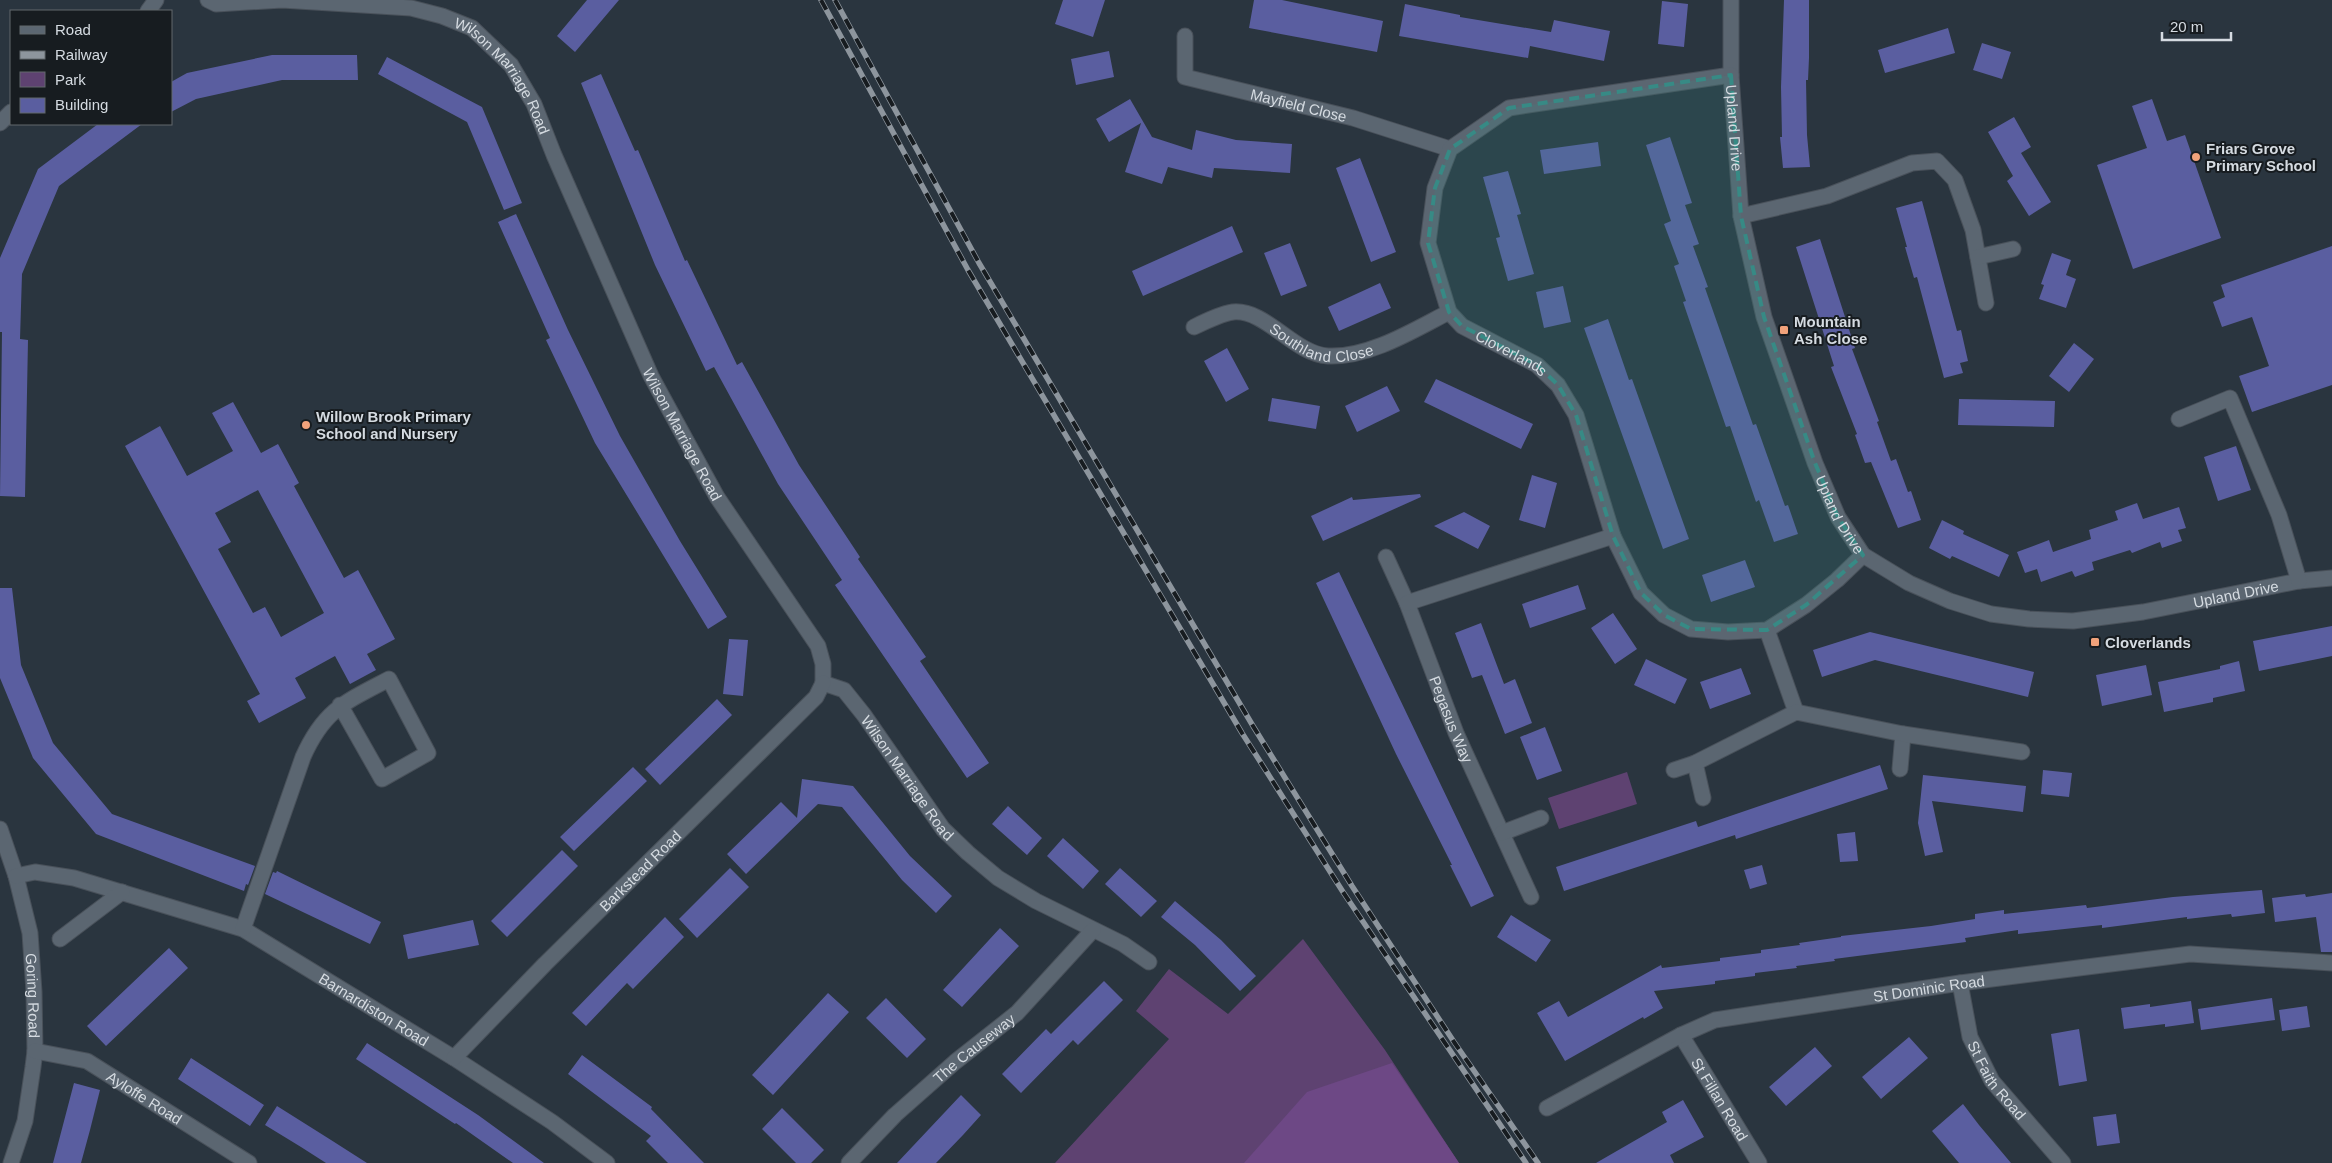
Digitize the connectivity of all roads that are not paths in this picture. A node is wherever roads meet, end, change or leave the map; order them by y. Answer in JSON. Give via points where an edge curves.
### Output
{"nodes":[{"id":1,"x":208,"y":0,"type":"edge"},
{"id":2,"x":1731,"y":0,"type":"edge"},
{"id":3,"x":1185,"y":36,"type":"dead end"},
{"id":4,"x":1731,"y":75,"type":"junction"},
{"id":5,"x":10,"y":113,"type":"edge"},
{"id":6,"x":0,"y":123,"type":"edge"},
{"id":7,"x":1450,"y":149,"type":"junction"},
{"id":8,"x":1741,"y":216,"type":"junction"},
{"id":9,"x":2013,"y":250,"type":"dead end"},
{"id":10,"x":1978,"y":257,"type":"junction"},
{"id":11,"x":1986,"y":303,"type":"dead end"},
{"id":12,"x":1448,"y":312,"type":"junction"},
{"id":13,"x":1194,"y":327,"type":"dead end"},
{"id":14,"x":2179,"y":420,"type":"dead end"},
{"id":15,"x":1613,"y":536,"type":"junction"},
{"id":16,"x":1863,"y":555,"type":"junction"},
{"id":17,"x":1386,"y":557,"type":"dead end"},
{"id":18,"x":2332,"y":578,"type":"edge"},
{"id":19,"x":2299,"y":581,"type":"junction"},
{"id":20,"x":1406,"y":603,"type":"junction"},
{"id":21,"x":1767,"y":630,"type":"junction"},
{"id":22,"x":823,"y":683,"type":"junction"},
{"id":23,"x":340,"y":705,"type":"junction"},
{"id":24,"x":1796,"y":712,"type":"junction"},
{"id":25,"x":1902,"y":734,"type":"junction"},
{"id":26,"x":2022,"y":752,"type":"dead end"},
{"id":27,"x":1695,"y":763,"type":"junction"},
{"id":28,"x":1900,"y":769,"type":"dead end"},
{"id":29,"x":1674,"y":770,"type":"dead end"},
{"id":30,"x":1703,"y":798,"type":"dead end"},
{"id":31,"x":1541,"y":818,"type":"dead end"},
{"id":32,"x":0,"y":829,"type":"edge"},
{"id":33,"x":1502,"y":833,"type":"junction"},
{"id":34,"x":16,"y":876,"type":"junction"},
{"id":35,"x":122,"y":892,"type":"junction"},
{"id":36,"x":1530,"y":897,"type":"dead end"},
{"id":37,"x":243,"y":928,"type":"junction"},
{"id":38,"x":1093,"y":930,"type":"junction"},
{"id":39,"x":60,"y":939,"type":"dead end"},
{"id":40,"x":1149,"y":962,"type":"dead end"},
{"id":41,"x":2332,"y":963,"type":"edge"},
{"id":42,"x":1960,"y":983,"type":"junction"},
{"id":43,"x":1681,"y":1035,"type":"junction"},
{"id":44,"x":35,"y":1051,"type":"junction"},
{"id":45,"x":454,"y":1058,"type":"junction"},
{"id":46,"x":1547,"y":1108,"type":"dead end"},
{"id":47,"x":11,"y":1163,"type":"edge"},
{"id":48,"x":249,"y":1163,"type":"edge"},
{"id":49,"x":607,"y":1163,"type":"edge"},
{"id":50,"x":849,"y":1163,"type":"edge"},
{"id":51,"x":1759,"y":1163,"type":"edge"},
{"id":52,"x":2063,"y":1163,"type":"edge"}],
"edges":[{"from":1,"to":22,"type":"street","name":"Wilson Marriage Road","via":[[216,4],[282,0],[411,8],[472,28],[511,65],[534,104],[651,376],[717,498],[818,646],[824,664]]},
{"from":2,"to":4,"type":"street","name":"Upland Drive"},
{"from":3,"to":7,"type":"street","name":"Mayfield Close","via":[[1184,77],[1353,118]]},
{"from":4,"to":7,"type":"street","via":[[1510,108]]},
{"from":4,"to":8,"type":"street","name":"Upland Drive"},
{"from":5,"to":6,"type":"street"},
{"from":7,"to":12,"type":"street","via":[[1435,188],[1428,242]]},
{"from":8,"to":10,"type":"street","via":[[1827,196],[1912,163],[1937,161],[1956,180],[1974,230]]},
{"from":8,"to":16,"type":"street","name":"Upland Drive","via":[[1764,318],[1814,463],[1838,517]]},
{"from":9,"to":10,"type":"street"},
{"from":10,"to":11,"type":"street"},
{"from":12,"to":13,"type":"street","name":"Southland Close","via":[[1401,337],[1349,356],[1326,356],[1304,348],[1252,315],[1234,312]]},
{"from":12,"to":15,"type":"street","name":"Cloverlands","via":[[1462,326],[1537,365],[1558,385],[1576,416]]},
{"from":14,"to":19,"type":"street","via":[[2230,398],[2279,515]]},
{"from":15,"to":20,"type":"street"},
{"from":15,"to":21,"type":"street","name":"Cloverlands","via":[[1641,593],[1664,615],[1691,629],[1728,632]]},
{"from":16,"to":19,"type":"street","name":"Upland Drive","via":[[1909,583],[1950,601],[1991,614],[2029,620],[2073,621],[2143,612]]},
{"from":16,"to":21,"type":"street","name":"Cloverlands","via":[[1806,605]]},
{"from":17,"to":20,"type":"street","name":"Pegasus Way"},
{"from":18,"to":19,"type":"street","name":"Upland Drive"},
{"from":20,"to":33,"type":"street","name":"Pegasus Way","via":[[1456,733]]},
{"from":21,"to":24,"type":"street"},
{"from":22,"to":38,"type":"street","name":"Wilson Marriage Road","via":[[844,690],[943,829],[968,853],[998,878],[1036,902]]},
{"from":22,"to":45,"type":"street","name":"Barkstead Road","via":[[816,697]]},
{"from":23,"to":23,"type":"street","via":[[389,678],[428,753],[382,779]]},
{"from":23,"to":37,"type":"street","via":[[313,733],[302,757]]},
{"from":24,"to":25,"type":"street"},
{"from":24,"to":27,"type":"street"},
{"from":25,"to":26,"type":"street"},
{"from":25,"to":28,"type":"street"},
{"from":27,"to":29,"type":"street"},
{"from":27,"to":30,"type":"street"},
{"from":31,"to":33,"type":"street"},
{"from":32,"to":34,"type":"street","name":"Goring Road"},
{"from":33,"to":36,"type":"street","name":"Pegasus Way"},
{"from":34,"to":35,"type":"street","name":"Barnardiston Road","via":[[36,872],[74,878]]},
{"from":34,"to":44,"type":"street","name":"Goring Road","via":[[30,933]]},
{"from":35,"to":37,"type":"street","name":"Barnardiston Road"},
{"from":35,"to":39,"type":"street"},
{"from":37,"to":45,"type":"street","name":"Barnardiston Road"},
{"from":38,"to":40,"type":"street","name":"Wilson Marriage Road","via":[[1123,944]]},
{"from":38,"to":50,"type":"street","name":"The Causeway","via":[[1018,1013],[895,1115]]},
{"from":41,"to":42,"type":"street","name":"St Dominic Road","via":[[2190,954]]},
{"from":42,"to":43,"type":"street","name":"St Dominic Road","via":[[1714,1020]]},
{"from":42,"to":52,"type":"street","name":"St Faith Road","via":[[1970,1037],[1992,1081]]},
{"from":43,"to":46,"type":"street","name":"St Dominic Road"},
{"from":43,"to":51,"type":"street","name":"St Fillan Road"},
{"from":44,"to":47,"type":"street","name":"Goring Road","via":[[25,1121]]},
{"from":44,"to":48,"type":"street","name":"Ayloffe Road","via":[[88,1061]]},
{"from":45,"to":49,"type":"street","name":"Barnardiston Road","via":[[552,1122]]}]}
